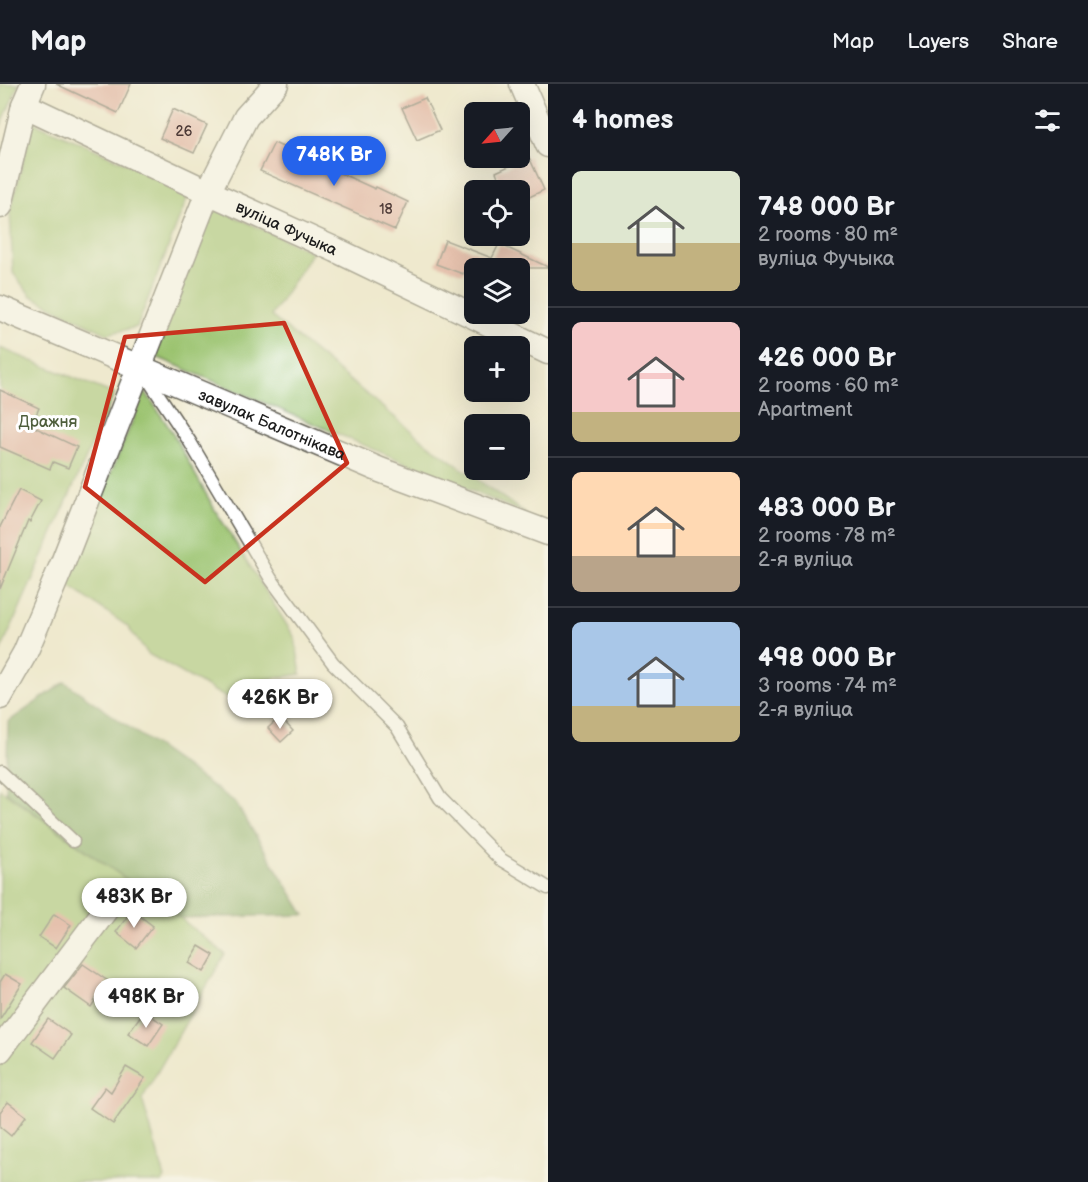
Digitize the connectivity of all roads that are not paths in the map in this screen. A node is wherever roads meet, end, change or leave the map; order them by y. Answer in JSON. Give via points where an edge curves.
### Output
{"nodes":[{"id":1,"x":276,"y":84,"type":"edge"},
{"id":2,"x":522,"y":84,"type":"edge"},
{"id":3,"x":28,"y":95,"type":"edge"},
{"id":4,"x":548,"y":145,"type":"edge"},
{"id":5,"x":208,"y":192,"type":"junction"},
{"id":6,"x":0,"y":206,"type":"edge"},
{"id":7,"x":0,"y":308,"type":"edge"},
{"id":8,"x":548,"y":352,"type":"edge"},
{"id":9,"x":140,"y":367,"type":"junction"},
{"id":10,"x":548,"y":532,"type":"edge"},
{"id":11,"x":0,"y":697,"type":"edge"},
{"id":12,"x":0,"y":772,"type":"edge"},
{"id":13,"x":73,"y":841,"type":"dead end"},
{"id":14,"x":548,"y":888,"type":"edge"},
{"id":15,"x":116,"y":896,"type":"dead end"},
{"id":16,"x":0,"y":1050,"type":"edge"}],
"edges":[{"from":1,"to":5,"type":"street","via":[[246,117]]},
{"from":2,"to":4,"type":"street"},
{"from":3,"to":5,"type":"street","name":"вуліца Фучыка"},
{"from":3,"to":6,"type":"street"},
{"from":5,"to":8,"type":"street","name":"вуліца Фучыка"},
{"from":5,"to":9,"type":"street"},
{"from":7,"to":9,"type":"street","name":"завулак Балотнікава"},
{"from":9,"to":10,"type":"street","name":"завулак Балотнікава","via":[[380,470]]},
{"from":9,"to":11,"type":"street","via":[[25,653]]},
{"from":9,"to":14,"type":"lane","via":[[190,442],[271,579],[333,663],[398,727],[440,798],[500,860]]},
{"from":12,"to":13,"type":"lane"},
{"from":15,"to":16,"type":"street"}]}
